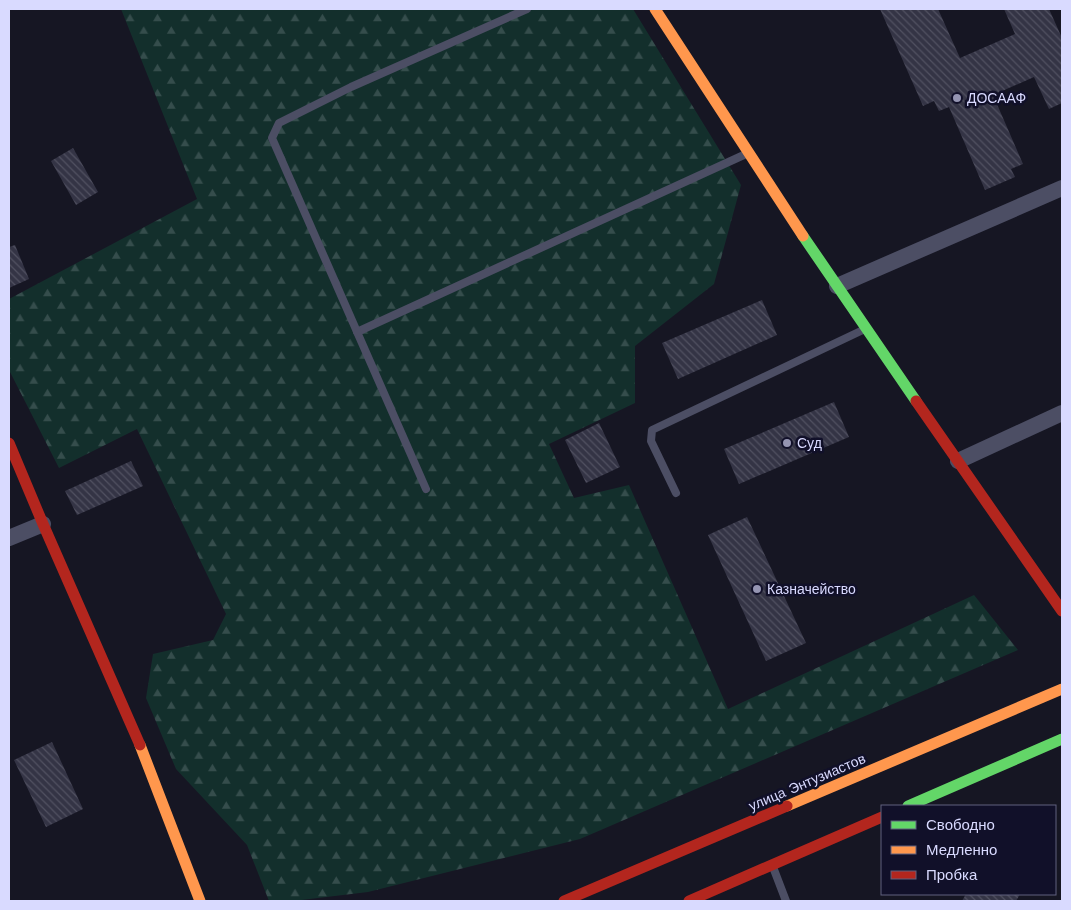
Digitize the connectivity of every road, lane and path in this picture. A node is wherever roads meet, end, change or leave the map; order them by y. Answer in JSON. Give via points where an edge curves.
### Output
{"nodes":[{"id":1,"x":527,"y":9,"type":"edge"},
{"id":2,"x":655,"y":9,"type":"edge"},
{"id":3,"x":749,"y":152,"type":"junction"},
{"id":4,"x":1062,"y":188,"type":"edge"},
{"id":5,"x":837,"y":286,"type":"junction"},
{"id":6,"x":866,"y":328,"type":"junction"},
{"id":7,"x":357,"y":332,"type":"junction"},
{"id":8,"x":1062,"y":413,"type":"edge"},
{"id":9,"x":9,"y":443,"type":"edge"},
{"id":10,"x":958,"y":461,"type":"junction"},
{"id":11,"x":426,"y":490,"type":"dead end"},
{"id":12,"x":676,"y":493,"type":"dead end"},
{"id":13,"x":43,"y":524,"type":"junction"},
{"id":14,"x":9,"y":538,"type":"edge"},
{"id":15,"x":1062,"y":611,"type":"edge"},
{"id":16,"x":1062,"y":689,"type":"edge"},
{"id":17,"x":1062,"y":739,"type":"edge"},
{"id":18,"x":910,"y":805,"type":"edge"},
{"id":19,"x":881,"y":817,"type":"edge"},
{"id":20,"x":772,"y":865,"type":"junction"},
{"id":21,"x":200,"y":901,"type":"edge"},
{"id":22,"x":564,"y":901,"type":"edge"},
{"id":23,"x":689,"y":901,"type":"edge"},
{"id":24,"x":786,"y":901,"type":"edge"}],
"edges":[{"from":1,"to":7,"type":"lane","via":[[351,87],[279,123],[272,138]]},
{"from":2,"to":3,"type":"street"},
{"from":3,"to":5,"type":"street"},
{"from":3,"to":7,"type":"lane"},
{"from":4,"to":5,"type":"street"},
{"from":5,"to":6,"type":"street"},
{"from":6,"to":10,"type":"street"},
{"from":6,"to":12,"type":"lane","via":[[652,430],[651,441]]},
{"from":7,"to":11,"type":"lane"},
{"from":8,"to":10,"type":"street"},
{"from":9,"to":13,"type":"street"},
{"from":10,"to":15,"type":"street"},
{"from":13,"to":14,"type":"street"},
{"from":13,"to":21,"type":"street","via":[[136,734]]},
{"from":16,"to":22,"type":"street","name":"улица Энтузиастов"},
{"from":17,"to":18,"type":"street"},
{"from":19,"to":20,"type":"street"},
{"from":20,"to":23,"type":"street"},
{"from":20,"to":24,"type":"lane"}]}
